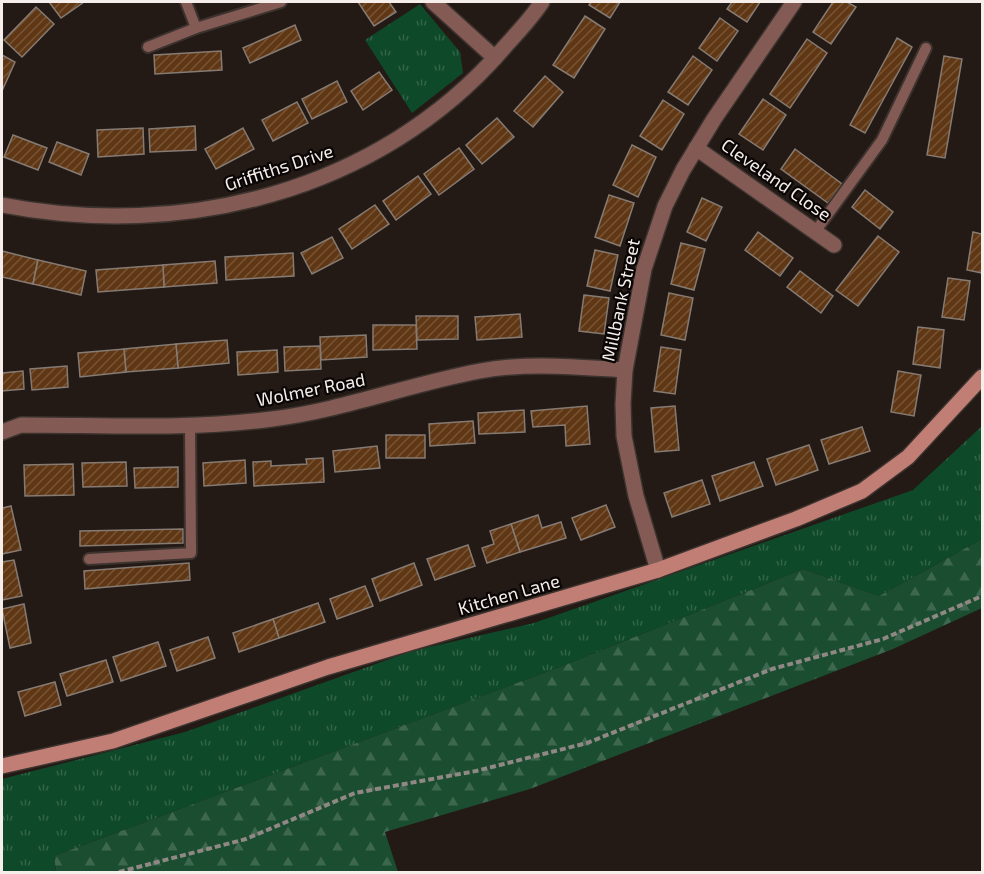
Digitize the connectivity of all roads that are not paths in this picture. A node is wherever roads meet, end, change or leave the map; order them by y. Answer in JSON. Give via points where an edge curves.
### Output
{"nodes":[{"id":1,"x":186,"y":2,"type":"edge"},
{"id":2,"x":280,"y":2,"type":"edge"},
{"id":3,"x":433,"y":2,"type":"edge"},
{"id":4,"x":542,"y":2,"type":"edge"},
{"id":5,"x":794,"y":2,"type":"edge"},
{"id":6,"x":196,"y":28,"type":"junction"},
{"id":7,"x":148,"y":47,"type":"dead end"},
{"id":8,"x":926,"y":48,"type":"dead end"},
{"id":9,"x":495,"y":58,"type":"junction"},
{"id":10,"x":696,"y":148,"type":"junction"},
{"id":11,"x":2,"y":205,"type":"edge"},
{"id":12,"x":815,"y":232,"type":"junction"},
{"id":13,"x":834,"y":245,"type":"dead end"},
{"id":14,"x":625,"y":370,"type":"junction"},
{"id":15,"x":982,"y":377,"type":"edge"},
{"id":16,"x":190,"y":425,"type":"junction"},
{"id":17,"x":2,"y":432,"type":"edge"},
{"id":18,"x":89,"y":559,"type":"dead end"},
{"id":19,"x":658,"y":570,"type":"junction"},
{"id":20,"x":2,"y":761,"type":"edge"}],
"edges":[{"from":1,"to":6,"type":"lane"},
{"from":2,"to":6,"type":"lane"},
{"from":3,"to":9,"type":"street"},
{"from":4,"to":9,"type":"street","name":"Griffiths Drive"},
{"from":5,"to":10,"type":"street","name":"Millbank Street"},
{"from":6,"to":7,"type":"lane"},
{"from":8,"to":12,"type":"lane","via":[[882,140]]},
{"from":9,"to":11,"type":"street","name":"Griffiths Drive","via":[[455,98],[370,154],[327,176],[257,200],[219,208],[107,216],[64,215]]},
{"from":10,"to":12,"type":"street","name":"Cleveland Close"},
{"from":10,"to":14,"type":"street","name":"Millbank Street","via":[[665,206],[654,237]]},
{"from":12,"to":13,"type":"street","name":"Cleveland Close"},
{"from":14,"to":16,"type":"street","name":"Wolmer Road","via":[[551,365],[482,370],[327,410]]},
{"from":14,"to":19,"type":"street","name":"Millbank Street","via":[[624,436],[636,496]]},
{"from":15,"to":19,"type":"street","name":"Kitchen Lane","via":[[908,457],[862,491]]},
{"from":16,"to":17,"type":"street","name":"Wolmer Road","via":[[21,425]]},
{"from":16,"to":18,"type":"lane","via":[[191,553]]},
{"from":19,"to":20,"type":"street","name":"Kitchen Lane","via":[[328,667],[113,741]]}]}
